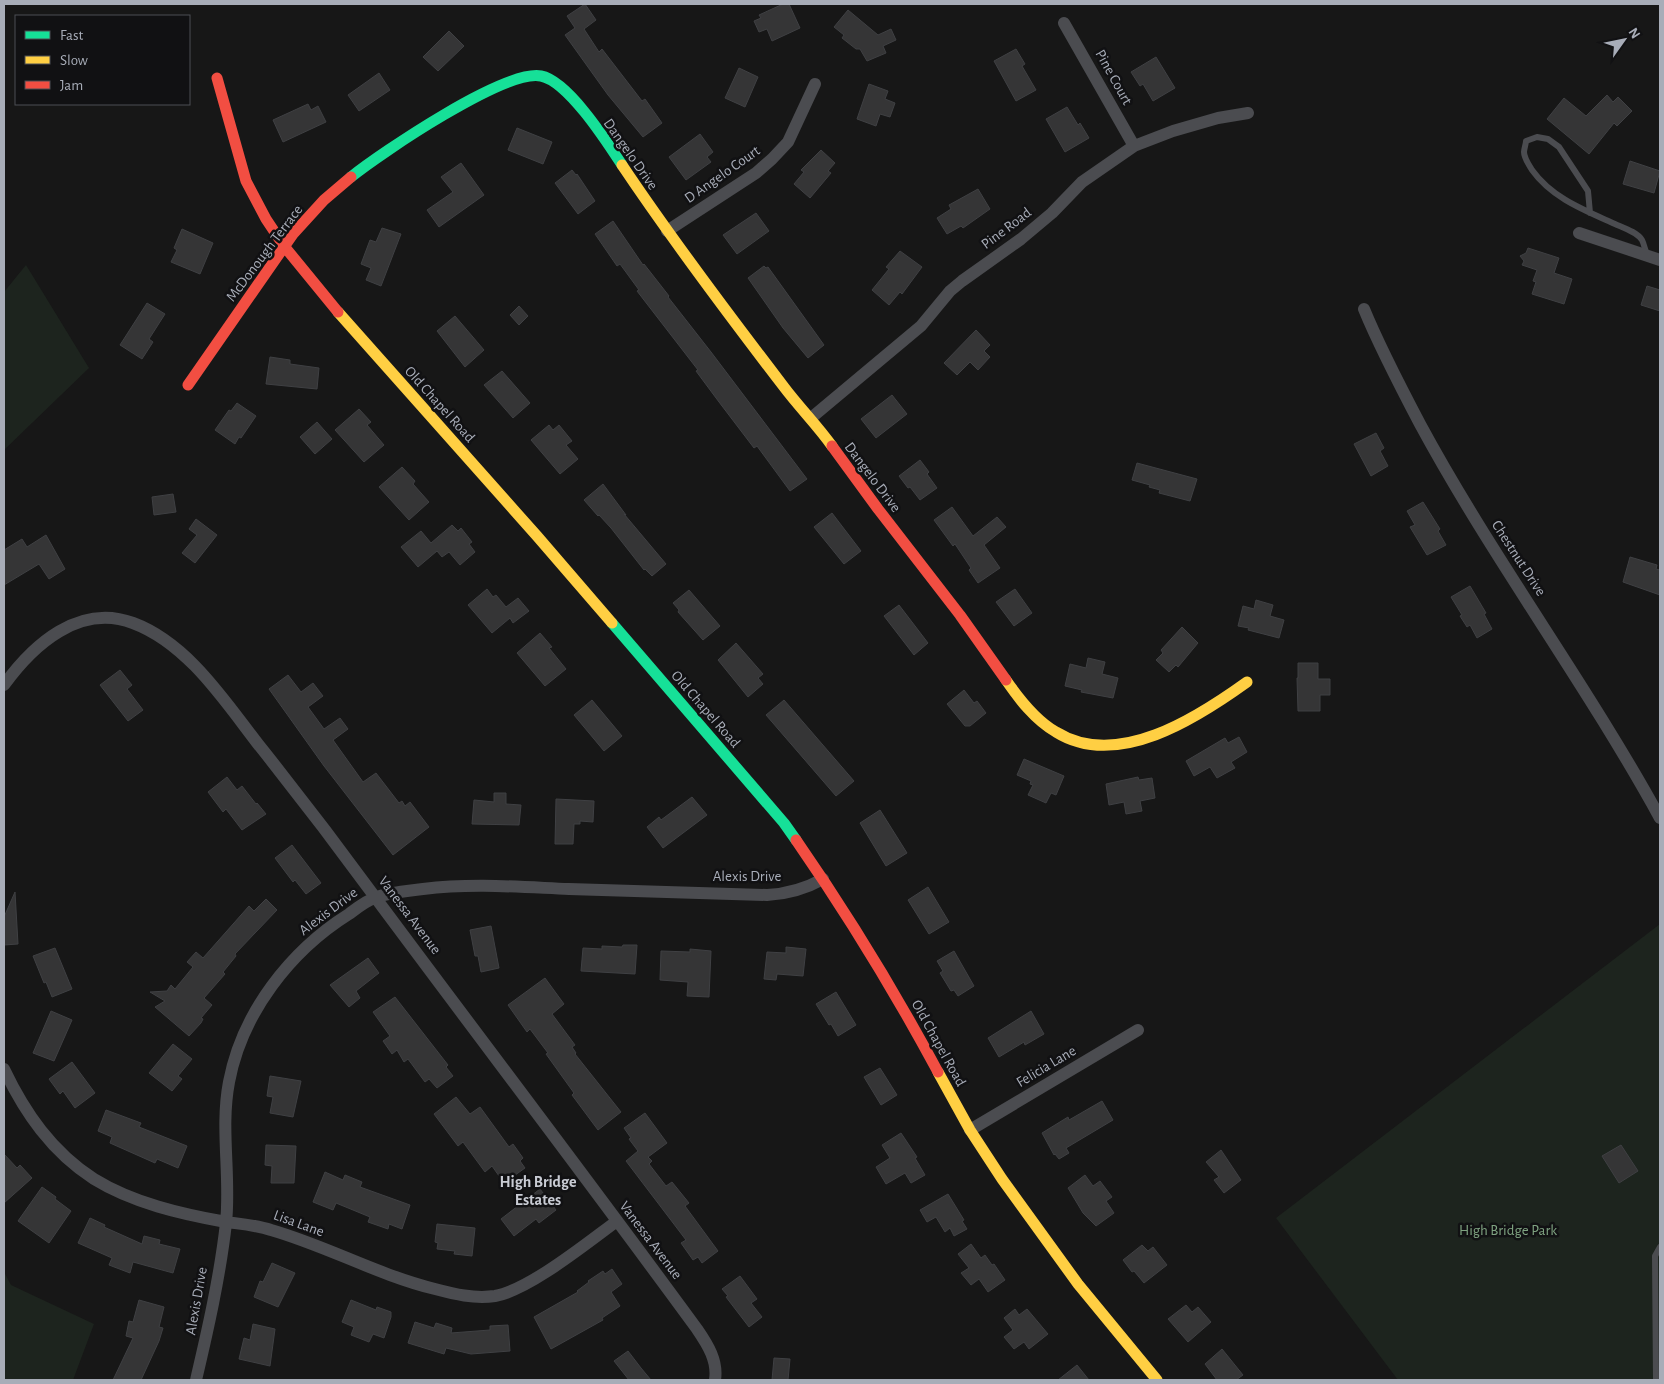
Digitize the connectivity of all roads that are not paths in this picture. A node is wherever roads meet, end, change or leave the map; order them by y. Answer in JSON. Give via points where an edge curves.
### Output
{"nodes":[{"id":1,"x":1064,"y":24,"type":"dead end"},
{"id":2,"x":540,"y":76,"type":"joint"},
{"id":3,"x":217,"y":78,"type":"dead end"},
{"id":4,"x":816,"y":84,"type":"dead end"},
{"id":5,"x":1248,"y":113,"type":"dead end"},
{"id":6,"x":1134,"y":146,"type":"junction"},
{"id":7,"x":1590,"y":213,"type":"junction"},
{"id":8,"x":667,"y":231,"type":"junction"},
{"id":9,"x":1579,"y":233,"type":"dead end"},
{"id":10,"x":284,"y":246,"type":"junction"},
{"id":11,"x":1647,"y":256,"type":"junction"},
{"id":12,"x":1660,"y":260,"type":"edge"},
{"id":13,"x":1364,"y":308,"type":"dead end"},
{"id":14,"x":188,"y":385,"type":"dead end"},
{"id":15,"x":811,"y":418,"type":"junction"},
{"id":16,"x":1247,"y":682,"type":"dead end"},
{"id":17,"x":4,"y":685,"type":"edge"},
{"id":18,"x":1660,"y":818,"type":"edge"},
{"id":19,"x":823,"y":879,"type":"junction"},
{"id":20,"x":375,"y":897,"type":"junction"},
{"id":21,"x":1138,"y":1030,"type":"dead end"},
{"id":22,"x":4,"y":1069,"type":"edge"},
{"id":23,"x":970,"y":1130,"type":"junction"},
{"id":24,"x":617,"y":1221,"type":"junction"},
{"id":25,"x":226,"y":1222,"type":"junction"},
{"id":26,"x":1660,"y":1247,"type":"edge"},
{"id":27,"x":196,"y":1380,"type":"edge"},
{"id":28,"x":715,"y":1380,"type":"edge"},
{"id":29,"x":1157,"y":1380,"type":"edge"},
{"id":30,"x":1656,"y":1380,"type":"edge"}],
"edges":[{"from":1,"to":6,"type":"street","name":"Pine Court"},
{"from":2,"to":8,"type":"street","name":"Dangelo Drive","via":[[556,84],[583,113]]},
{"from":2,"to":10,"type":"street","name":"McDonough Terrace","via":[[497,87],[390,148],[310,214]]},
{"from":3,"to":10,"type":"street","name":"Old Chapel Road","via":[[246,181]]},
{"from":4,"to":8,"type":"street","name":"D Angelo Court","via":[[788,142],[772,159]]},
{"from":5,"to":6,"type":"street","name":"Pine Road","via":[[1173,131]]},
{"from":6,"to":15,"type":"street","name":"Pine Road","via":[[1082,182],[1021,239],[950,291],[921,326]]},
{"from":7,"to":7,"type":"lane","via":[[1561,198],[1540,181],[1524,152],[1526,141],[1537,137],[1559,147],[1588,192]]},
{"from":7,"to":11,"type":"lane","via":[[1635,233],[1642,240]]},
{"from":8,"to":15,"type":"street","name":"Dangelo Drive"},
{"from":9,"to":11,"type":"street"},
{"from":10,"to":14,"type":"street","name":"McDonough Terrace"},
{"from":10,"to":19,"type":"street","name":"Old Chapel Road","via":[[339,314],[537,536],[784,824]]},
{"from":11,"to":12,"type":"street"},
{"from":13,"to":18,"type":"street","name":"Chestnut Drive","via":[[1405,395],[1450,478]]},
{"from":15,"to":16,"type":"street","name":"Dangelo Drive","via":[[1014,690],[1049,729],[1082,743],[1130,742],[1166,731],[1226,698]]},
{"from":17,"to":20,"type":"street","name":"Vanessa Avenue","via":[[44,640],[74,624],[99,618],[121,620],[154,633],[175,647],[202,675]]},
{"from":19,"to":20,"type":"street","name":"Alexis Drive","via":[[798,890],[766,895],[481,885],[445,886]]},
{"from":19,"to":23,"type":"street","name":"Old Chapel Road","via":[[911,1022]]},
{"from":20,"to":24,"type":"street","name":"Vanessa Avenue"},
{"from":20,"to":25,"type":"street","name":"Alexis Drive","via":[[309,944],[267,993],[240,1041],[225,1115]]},
{"from":21,"to":23,"type":"street","name":"Felicia Lane"},
{"from":22,"to":25,"type":"street","name":"Lisa Lane","via":[[34,1123],[75,1166],[108,1188],[141,1202]]},
{"from":23,"to":29,"type":"street","name":"Old Chapel Road","via":[[1072,1276]]},
{"from":24,"to":25,"type":"street","name":"Lisa Lane","via":[[528,1282],[500,1295],[482,1297],[422,1286],[272,1230]]},
{"from":24,"to":28,"type":"street","name":"Vanessa Avenue","via":[[705,1340],[714,1359]]},
{"from":25,"to":27,"type":"street","name":"Alexis Drive"},
{"from":26,"to":30,"type":"lane","via":[[1655,1256]]}]}
